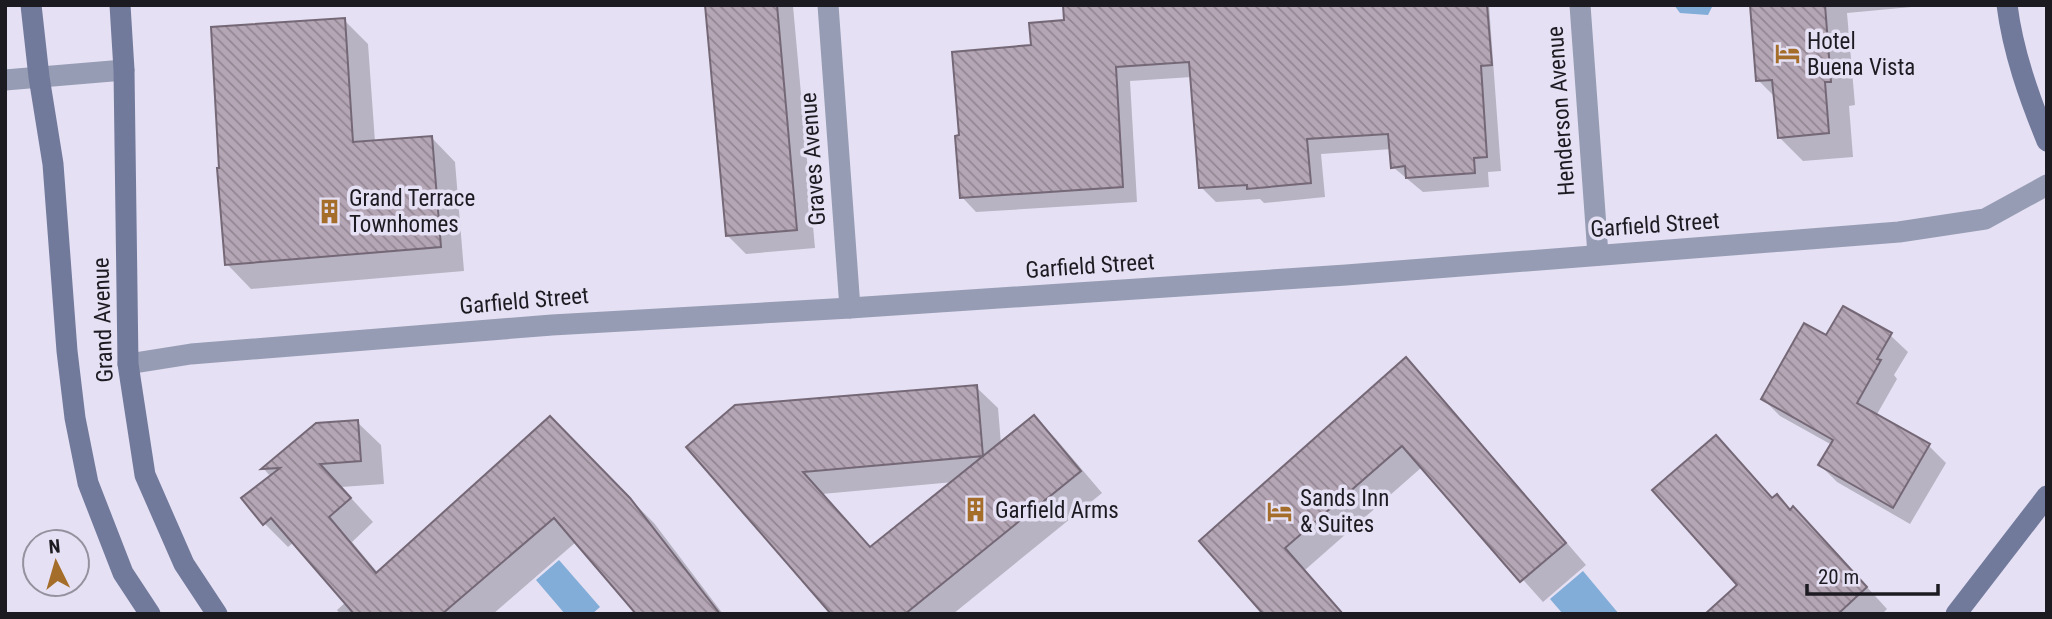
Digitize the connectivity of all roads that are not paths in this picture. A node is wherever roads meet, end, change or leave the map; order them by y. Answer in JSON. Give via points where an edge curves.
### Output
{"nodes":[{"id":1,"x":31,"y":5,"type":"edge"},
{"id":2,"x":120,"y":5,"type":"edge"},
{"id":3,"x":828,"y":5,"type":"edge"},
{"id":4,"x":1580,"y":5,"type":"edge"},
{"id":5,"x":2007,"y":5,"type":"edge"},
{"id":6,"x":124,"y":70,"type":"junction"},
{"id":7,"x":39,"y":77,"type":"junction"},
{"id":8,"x":5,"y":80,"type":"edge"},
{"id":9,"x":2047,"y":141,"type":"edge"},
{"id":10,"x":2047,"y":185,"type":"edge"},
{"id":11,"x":1598,"y":255,"type":"junction"},
{"id":12,"x":850,"y":308,"type":"junction"},
{"id":13,"x":128,"y":364,"type":"junction"},
{"id":14,"x":2047,"y":496,"type":"edge"},
{"id":15,"x":150,"y":614,"type":"edge"},
{"id":16,"x":217,"y":614,"type":"edge"},
{"id":17,"x":1956,"y":614,"type":"edge"}],
"edges":[{"from":1,"to":7,"type":"street","name":"Grand Avenue"},
{"from":2,"to":6,"type":"street","name":"Grand Avenue"},
{"from":3,"to":12,"type":"street","name":"Graves Avenue"},
{"from":4,"to":11,"type":"street","name":"Henderson Avenue"},
{"from":5,"to":9,"type":"street","via":[[2019,63]]},
{"from":6,"to":7,"type":"street"},
{"from":6,"to":13,"type":"street","name":"Grand Avenue"},
{"from":7,"to":8,"type":"street"},
{"from":7,"to":15,"type":"street","name":"Grand Avenue","via":[[53,164],[75,418],[88,483],[123,573]]},
{"from":10,"to":11,"type":"street","name":"Garfield Street","via":[[1985,219],[1899,232]]},
{"from":11,"to":12,"type":"street","name":"Garfield Street"},
{"from":12,"to":13,"type":"street","name":"Garfield Street","via":[[552,325],[191,354]]},
{"from":13,"to":16,"type":"street","name":"Grand Avenue","via":[[145,475],[184,564]]},
{"from":14,"to":17,"type":"street"}]}
